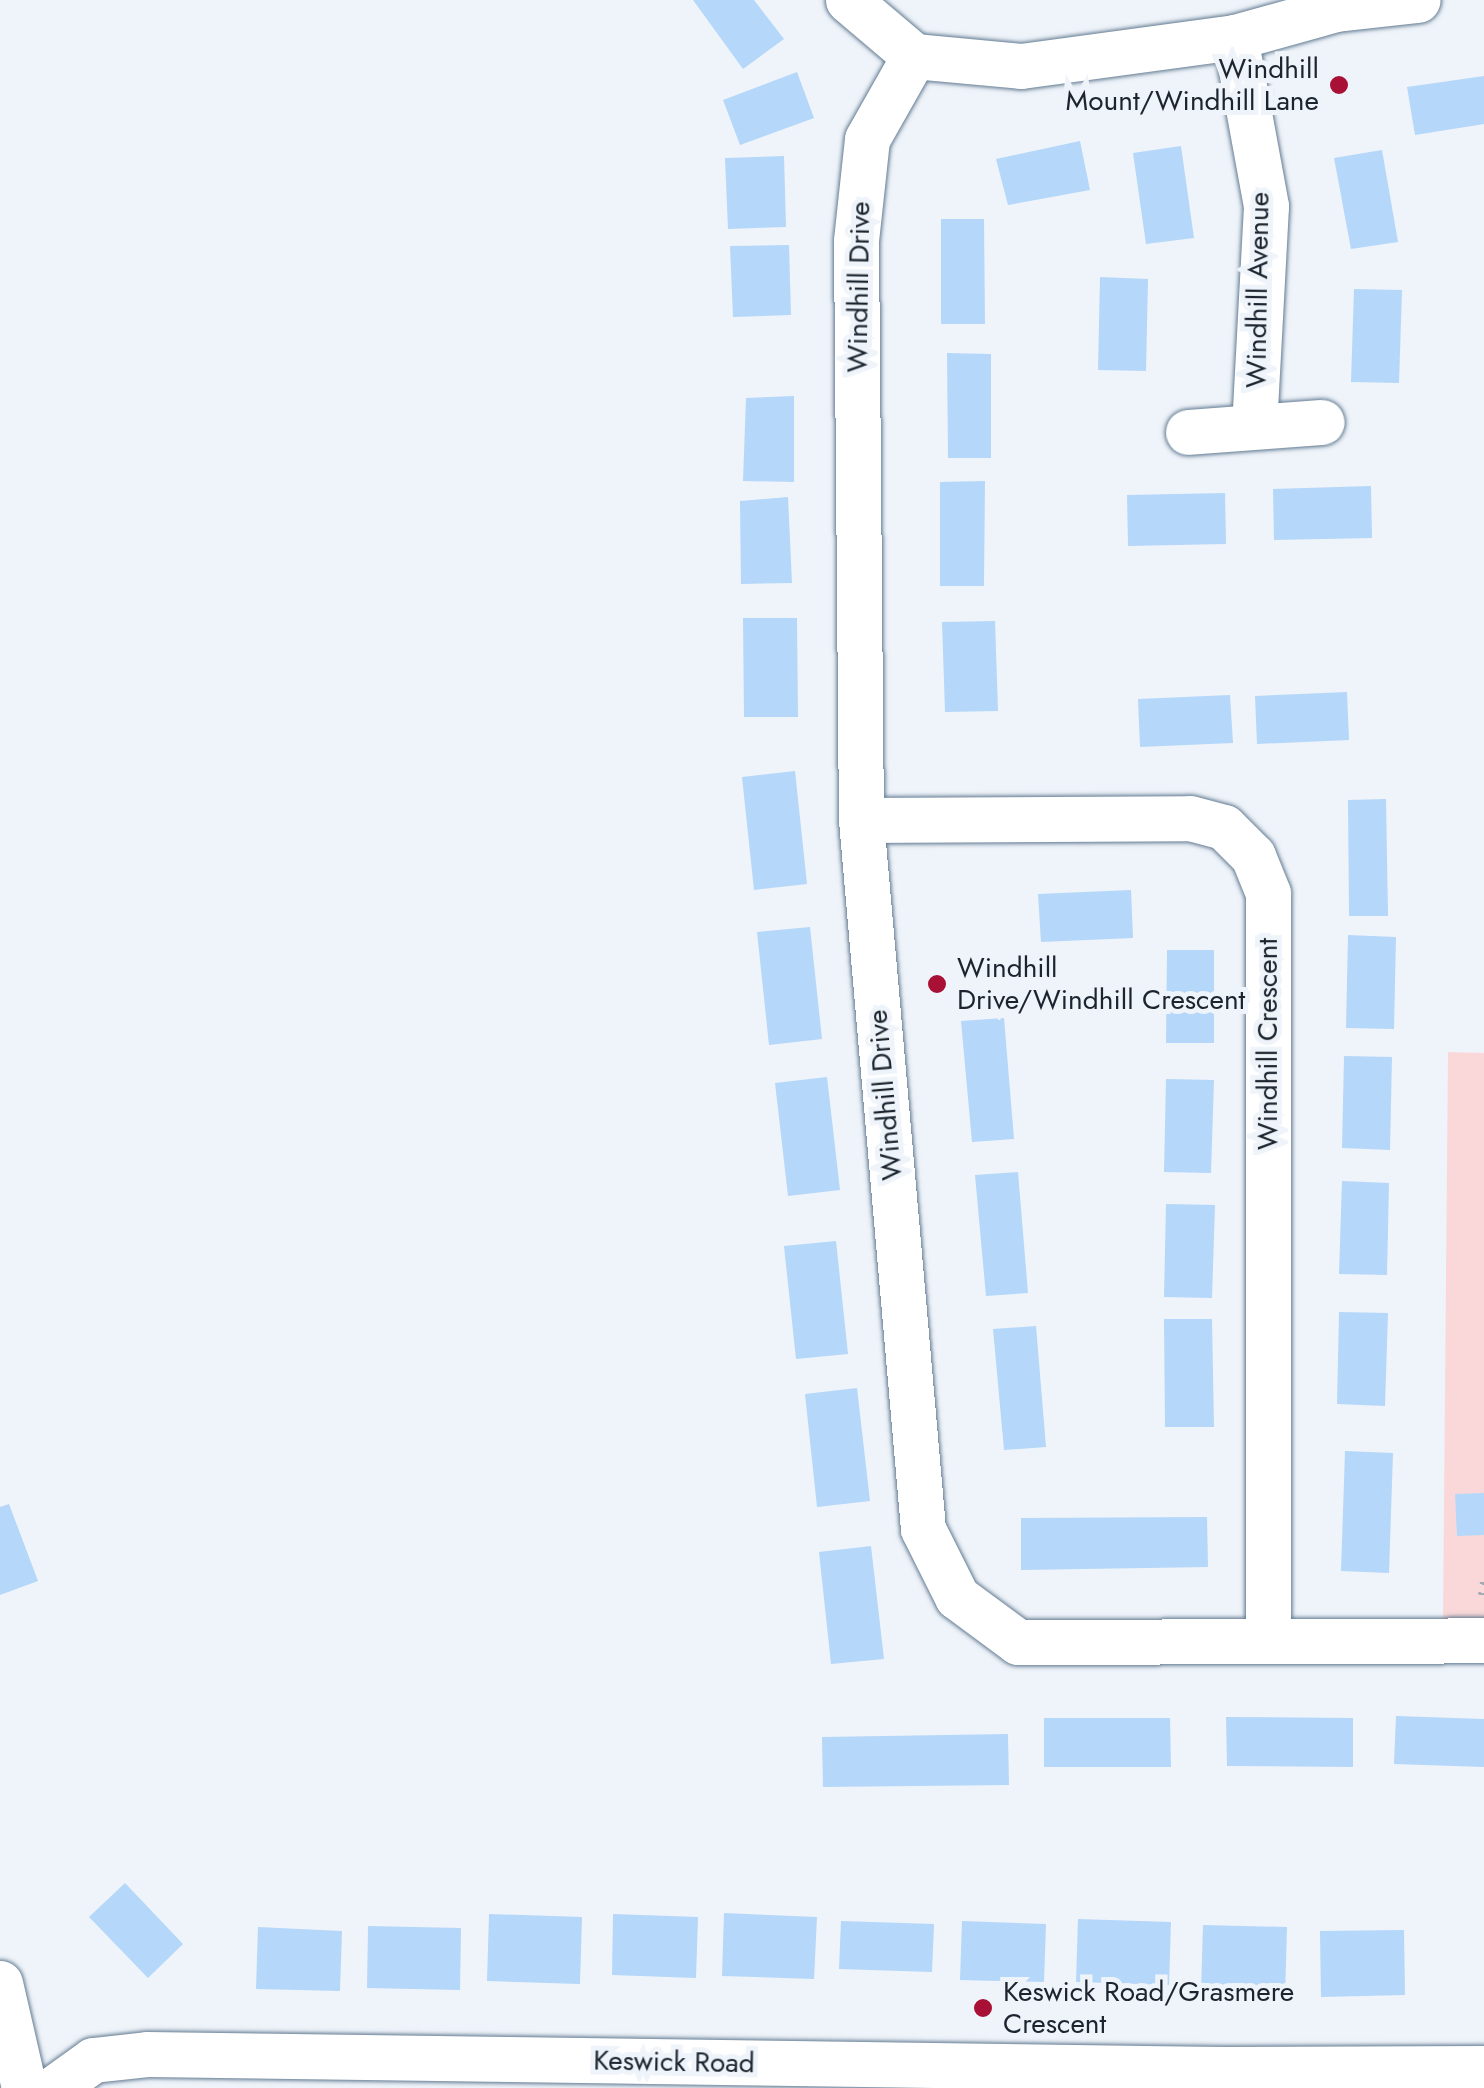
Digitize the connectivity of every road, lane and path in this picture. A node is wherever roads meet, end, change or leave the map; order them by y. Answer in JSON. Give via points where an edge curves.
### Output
{"nodes":[{"id":1,"x":848,"y":0,"type":"edge"},
{"id":2,"x":1418,"y":0,"type":"edge"},
{"id":3,"x":1336,"y":5,"type":"edge"},
{"id":4,"x":1235,"y":36,"type":"junction"},
{"id":5,"x":914,"y":56,"type":"junction"},
{"id":6,"x":1322,"y":422,"type":"dead end"},
{"id":7,"x":1254,"y":426,"type":"junction"},
{"id":8,"x":1188,"y":432,"type":"dead end"},
{"id":9,"x":861,"y":820,"type":"junction"},
{"id":10,"x":1268,"y":1640,"type":"junction"},
{"id":11,"x":1484,"y":1640,"type":"edge"},
{"id":12,"x":0,"y":1984,"type":"edge"},
{"id":13,"x":1484,"y":2068,"type":"edge"},
{"id":14,"x":1226,"y":2079,"type":"edge"},
{"id":15,"x":24,"y":2088,"type":"edge"},
{"id":16,"x":54,"y":2088,"type":"edge"}],
"edges":[{"from":1,"to":5,"type":"street"},
{"from":2,"to":3,"type":"street"},
{"from":3,"to":4,"type":"street"},
{"from":4,"to":5,"type":"street","via":[[1020,66]]},
{"from":4,"to":7,"type":"street","name":"Windhill Avenue","via":[[1266,206]]},
{"from":5,"to":9,"type":"street","name":"Windhill Drive","via":[[867,139],[856,242]]},
{"from":6,"to":7,"type":"street","name":"Windhill Avenue"},
{"from":7,"to":8,"type":"street","name":"Windhill Avenue"},
{"from":9,"to":10,"type":"street","name":"Windhill Drive","via":[[923,1528],[957,1597],[1018,1642]]},
{"from":9,"to":10,"type":"street","name":"Windhill Crescent","via":[[1190,818],[1224,827],[1253,856],[1268,893]]},
{"from":10,"to":11,"type":"street","name":"Windhill Drive"},
{"from":12,"to":15,"type":"street"},
{"from":13,"to":14,"type":"street","name":"Keswick Road"},
{"from":14,"to":16,"type":"street","name":"Keswick Road","via":[[147,2054],[92,2060]]}]}
